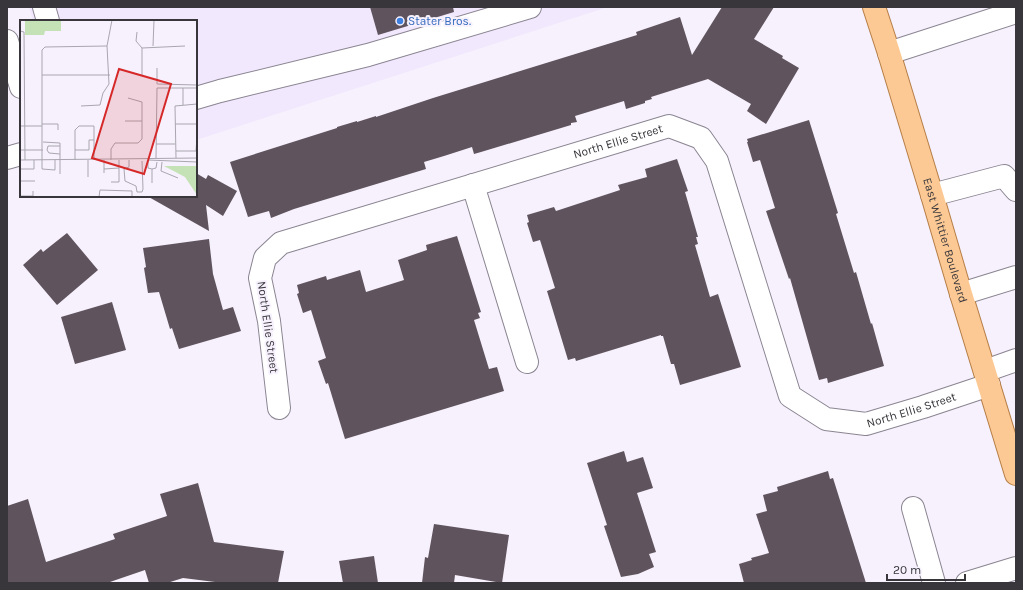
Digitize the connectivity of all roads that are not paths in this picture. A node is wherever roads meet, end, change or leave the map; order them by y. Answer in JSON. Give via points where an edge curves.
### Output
{"nodes":[{"id":1,"x":44,"y":7,"type":"edge"},
{"id":2,"x":530,"y":7,"type":"edge"},
{"id":3,"x":874,"y":7,"type":"edge"},
{"id":4,"x":1016,"y":12,"type":"edge"},
{"id":5,"x":48,"y":20,"type":"edge"},
{"id":6,"x":7,"y":42,"type":"edge"},
{"id":7,"x":889,"y":53,"type":"junction"},
{"id":8,"x":20,"y":85,"type":"edge"},
{"id":9,"x":197,"y":98,"type":"edge"},
{"id":10,"x":20,"y":154,"type":"edge"},
{"id":11,"x":7,"y":158,"type":"edge"},
{"id":12,"x":473,"y":185,"type":"junction"},
{"id":13,"x":1016,"y":190,"type":"edge"},
{"id":14,"x":932,"y":195,"type":"junction"},
{"id":15,"x":1016,"y":278,"type":"edge"},
{"id":16,"x":961,"y":294,"type":"junction"},
{"id":17,"x":1016,"y":360,"type":"edge"},
{"id":18,"x":527,"y":362,"type":"dead end"},
{"id":19,"x":987,"y":378,"type":"junction"},
{"id":20,"x":279,"y":408,"type":"dead end"},
{"id":21,"x":1015,"y":464,"type":"edge"},
{"id":22,"x":913,"y":508,"type":"dead end"},
{"id":23,"x":1016,"y":568,"type":"edge"},
{"id":24,"x":934,"y":583,"type":"edge"},
{"id":25,"x":966,"y":583,"type":"edge"}],
"edges":[{"from":1,"to":5,"type":"street"},
{"from":2,"to":9,"type":"street","via":[[368,55]]},
{"from":3,"to":7,"type":"main road","name":"East Whittier Boulevard"},
{"from":4,"to":7,"type":"street"},
{"from":6,"to":8,"type":"street"},
{"from":7,"to":14,"type":"main road","name":"East Whittier Boulevard"},
{"from":10,"to":11,"type":"street"},
{"from":12,"to":18,"type":"street"},
{"from":12,"to":19,"type":"street","name":"North Ellie Street","via":[[669,126],[701,138],[717,162],[790,396],[826,419],[866,424],[923,407]]},
{"from":12,"to":20,"type":"street","name":"North Ellie Street","via":[[281,243],[264,258],[260,278]]},
{"from":13,"to":14,"type":"street","via":[[1004,176]]},
{"from":14,"to":16,"type":"main road","name":"East Whittier Boulevard"},
{"from":15,"to":16,"type":"street"},
{"from":16,"to":19,"type":"main road","name":"East Whittier Boulevard"},
{"from":17,"to":19,"type":"street","name":"North Ellie Street"},
{"from":19,"to":21,"type":"main road","name":"East Whittier Boulevard"},
{"from":22,"to":24,"type":"street"},
{"from":23,"to":25,"type":"street"}]}
